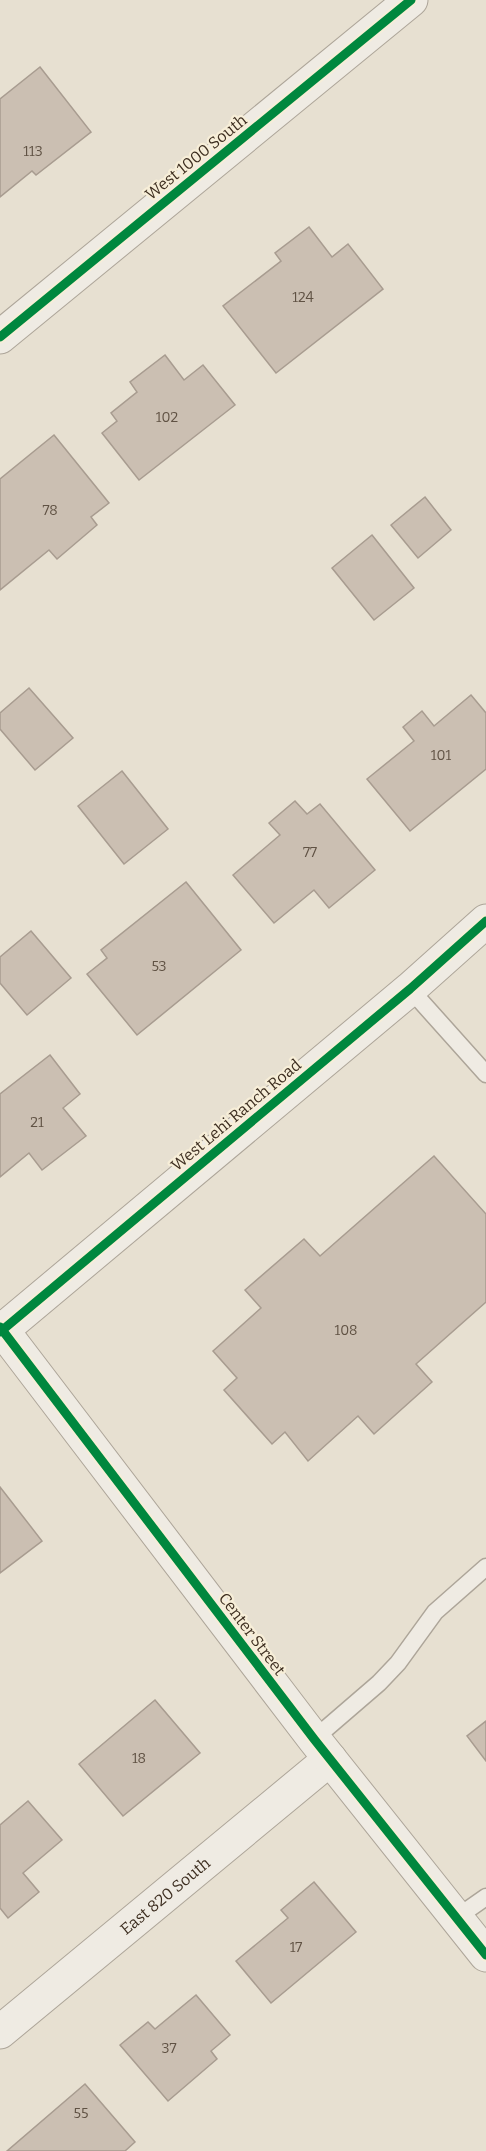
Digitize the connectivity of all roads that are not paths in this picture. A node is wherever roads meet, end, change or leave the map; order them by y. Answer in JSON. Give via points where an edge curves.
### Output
{"nodes":[{"id":1,"x":411,"y":0,"type":"edge"},
{"id":2,"x":0,"y":337,"type":"edge"},
{"id":3,"x":486,"y":921,"type":"edge"},
{"id":4,"x":410,"y":989,"type":"junction"},
{"id":5,"x":486,"y":1074,"type":"edge"},
{"id":6,"x":1,"y":1330,"type":"edge"},
{"id":7,"x":486,"y":1567,"type":"edge"},
{"id":8,"x":322,"y":1749,"type":"junction"},
{"id":9,"x":486,"y":1897,"type":"edge"},
{"id":10,"x":456,"y":1918,"type":"junction"},
{"id":11,"x":486,"y":1954,"type":"edge"},
{"id":12,"x":0,"y":2032,"type":"edge"}],
"edges":[{"from":1,"to":2,"type":"street","name":"West 1000 South"},
{"from":3,"to":4,"type":"street","name":"West Lehi Ranch Road"},
{"from":4,"to":5,"type":"lane"},
{"from":4,"to":6,"type":"street","name":"West Lehi Ranch Road"},
{"from":6,"to":8,"type":"street","name":"Center Street"},
{"from":7,"to":8,"type":"lane","via":[[435,1612],[398,1663]]},
{"from":8,"to":10,"type":"street","name":"Center Street"},
{"from":8,"to":12,"type":"street","name":"East 820 South"},
{"from":9,"to":10,"type":"lane"},
{"from":10,"to":11,"type":"street","name":"Center Street"}]}
